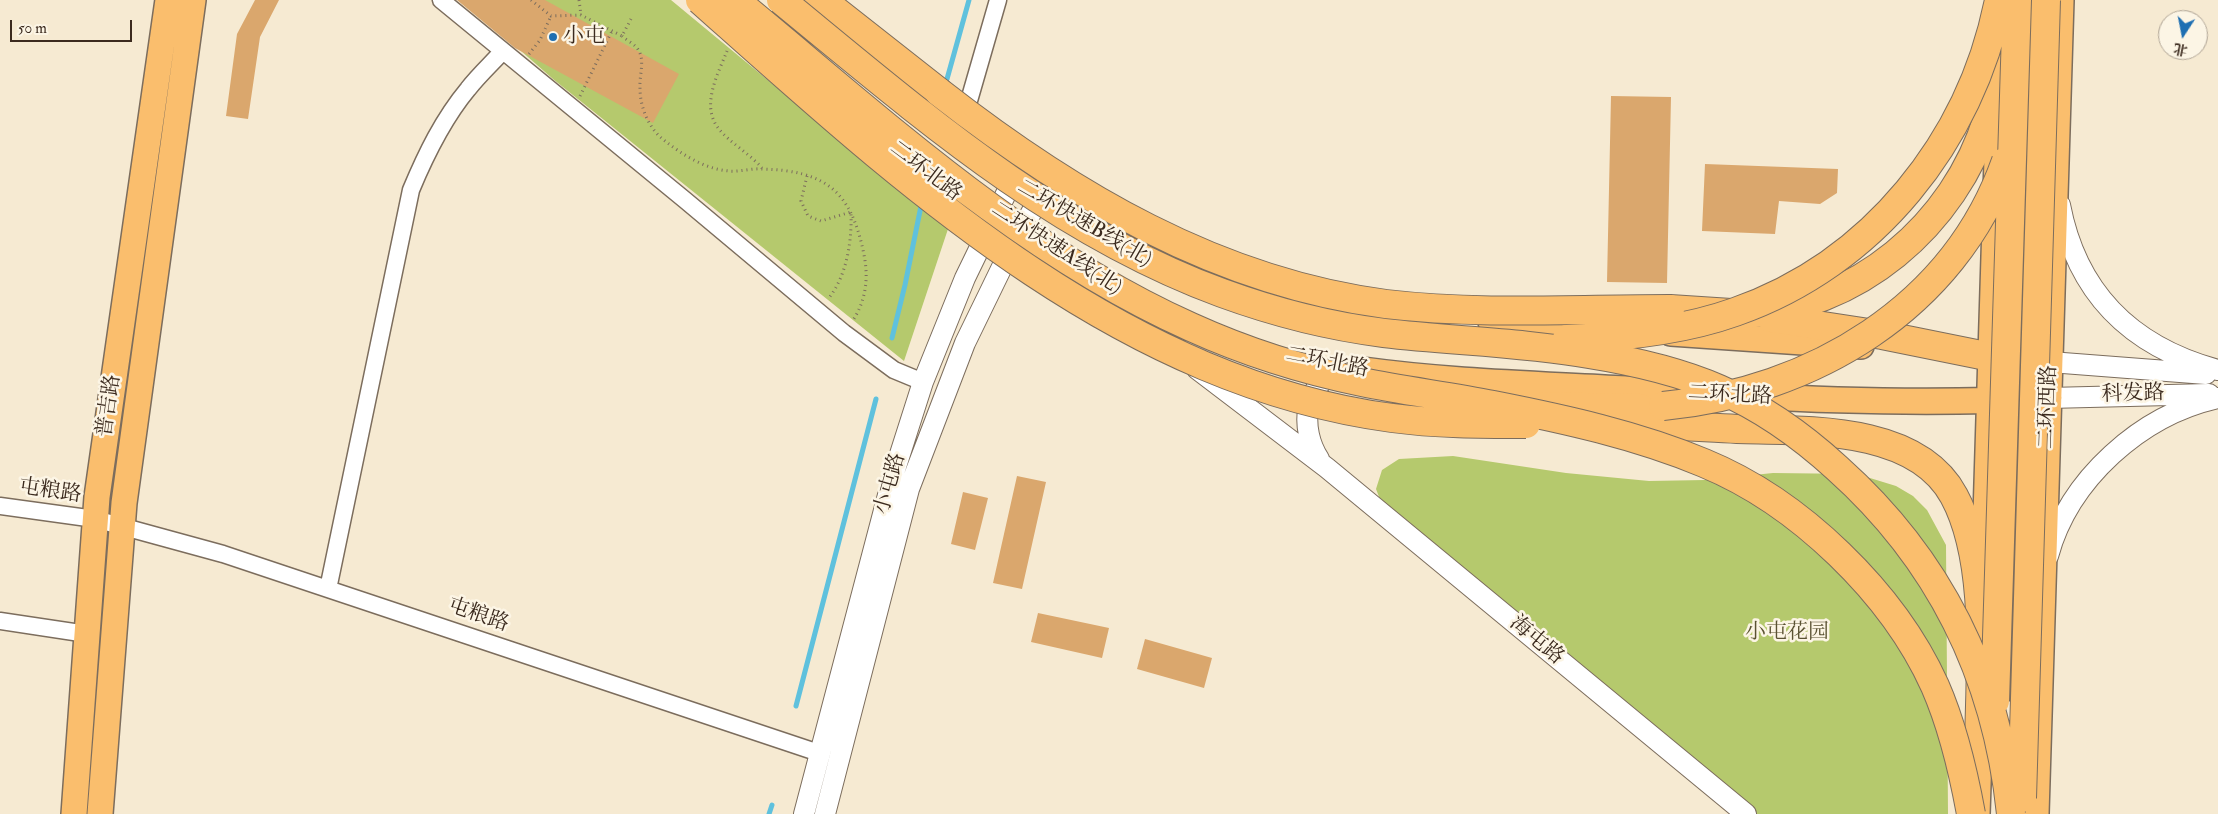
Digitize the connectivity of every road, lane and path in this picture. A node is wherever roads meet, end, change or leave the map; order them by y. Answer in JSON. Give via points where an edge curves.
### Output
{"nodes":[{"id":1,"x":168,"y":0,"type":"edge"},
{"id":2,"x":193,"y":0,"type":"edge"},
{"id":3,"x":441,"y":0,"type":"edge"},
{"id":4,"x":531,"y":0,"type":"edge"},
{"id":5,"x":579,"y":0,"type":"edge"},
{"id":6,"x":700,"y":0,"type":"edge"},
{"id":7,"x":712,"y":0,"type":"edge"},
{"id":8,"x":781,"y":0,"type":"edge"},
{"id":9,"x":804,"y":0,"type":"edge"},
{"id":10,"x":822,"y":0,"type":"edge"},
{"id":11,"x":998,"y":0,"type":"edge"},
{"id":12,"x":2000,"y":0,"type":"edge"},
{"id":13,"x":2017,"y":0,"type":"edge"},
{"id":14,"x":2038,"y":0,"type":"edge"},
{"id":15,"x":2046,"y":0,"type":"edge"},
{"id":16,"x":2061,"y":0,"type":"edge"},
{"id":17,"x":737,"y":11,"type":"edge"},
{"id":18,"x":581,"y":15,"type":"junction"},
{"id":19,"x":551,"y":16,"type":"junction"},
{"id":20,"x":631,"y":19,"type":"dead end"},
{"id":21,"x":612,"y":31,"type":"junction"},
{"id":22,"x":622,"y":36,"type":"junction"},
{"id":23,"x":2000,"y":50,"type":"junction"},
{"id":24,"x":502,"y":52,"type":"junction"},
{"id":25,"x":519,"y":65,"type":"junction"},
{"id":26,"x":573,"y":109,"type":"junction"},
{"id":27,"x":961,"y":127,"type":"junction"},
{"id":28,"x":1018,"y":168,"type":"junction"},
{"id":29,"x":763,"y":169,"type":"junction"},
{"id":30,"x":2056,"y":169,"type":"junction"},
{"id":31,"x":807,"y":176,"type":"junction"},
{"id":32,"x":1045,"y":186,"type":"junction"},
{"id":33,"x":851,"y":212,"type":"junction"},
{"id":34,"x":991,"y":221,"type":"junction"},
{"id":35,"x":1021,"y":240,"type":"junction"},
{"id":36,"x":818,"y":311,"type":"junction"},
{"id":37,"x":1742,"y":314,"type":"junction"},
{"id":38,"x":844,"y":333,"type":"junction"},
{"id":39,"x":1438,"y":337,"type":"junction"},
{"id":40,"x":1991,"y":357,"type":"junction"},
{"id":41,"x":2050,"y":362,"type":"junction"},
{"id":42,"x":1351,"y":369,"type":"junction"},
{"id":43,"x":2218,"y":370,"type":"edge"},
{"id":44,"x":2218,"y":375,"type":"edge"},
{"id":45,"x":923,"y":382,"type":"junction"},
{"id":46,"x":1432,"y":394,"type":"junction"},
{"id":47,"x":2218,"y":394,"type":"edge"},
{"id":48,"x":2049,"y":398,"type":"junction"},
{"id":49,"x":2218,"y":398,"type":"edge"},
{"id":50,"x":1990,"y":400,"type":"junction"},
{"id":51,"x":1327,"y":468,"type":"junction"},
{"id":52,"x":0,"y":506,"type":"edge"},
{"id":53,"x":95,"y":519,"type":"junction"},
{"id":54,"x":122,"y":526,"type":"junction"},
{"id":55,"x":2044,"y":575,"type":"junction"},
{"id":56,"x":328,"y":588,"type":"junction"},
{"id":57,"x":0,"y":620,"type":"edge"},
{"id":58,"x":87,"y":634,"type":"junction"},
{"id":59,"x":1979,"y":746,"type":"junction"},
{"id":60,"x":819,"y":753,"type":"junction"},
{"id":61,"x":74,"y":814,"type":"edge"},
{"id":62,"x":100,"y":814,"type":"edge"},
{"id":63,"x":804,"y":814,"type":"edge"},
{"id":64,"x":825,"y":814,"type":"edge"},
{"id":65,"x":1746,"y":814,"type":"edge"},
{"id":66,"x":1971,"y":814,"type":"edge"},
{"id":67,"x":1977,"y":814,"type":"edge"},
{"id":68,"x":1992,"y":814,"type":"edge"},
{"id":69,"x":2011,"y":814,"type":"edge"},
{"id":70,"x":2022,"y":814,"type":"edge"},
{"id":71,"x":2036,"y":814,"type":"edge"}],
"edges":[{"from":1,"to":53,"type":"main road","name":"普吉路"},
{"from":2,"to":54,"type":"main road","name":"普吉路"},
{"from":3,"to":24,"type":"street"},
{"from":4,"to":19,"type":"path"},
{"from":5,"to":18,"type":"path"},
{"from":6,"to":59,"type":"highway","bridge":true,"via":[[883,160],[962,222],[1072,298],[1125,328],[1220,371],[1317,402],[1390,418],[1451,423],[1802,430],[1845,434],[1899,450],[1937,473],[1961,510],[1974,562],[1980,622]]},
{"from":7,"to":17,"type":"main road","name":"二环北路"},
{"from":8,"to":39,"type":"highway","name":"二环快速B线(北)","bridge":true,"via":[[970,153],[1041,202],[1117,246],[1189,280],[1290,314],[1352,328]]},
{"from":9,"to":27,"type":"main road"},
{"from":10,"to":37,"type":"highway","bridge":true,"via":[[980,123],[1057,178],[1148,229],[1234,266],[1328,293],[1414,306],[1516,310],[1670,309]]},
{"from":11,"to":27,"type":"street"},
{"from":12,"to":23,"type":"main road"},
{"from":12,"to":39,"type":"highway","bridge":true,"via":[[1976,80],[1964,109],[1934,160],[1881,222],[1804,280],[1735,312],[1670,329],[1522,340]]},
{"from":13,"to":68,"type":"highway","bridge":true},
{"from":14,"to":46,"type":"highway","bridge":true,"via":[[2019,120],[2005,164],[1982,213],[1934,278],[1896,314],[1854,345],[1784,380],[1736,395],[1693,403],[1635,408],[1576,408]]},
{"from":15,"to":70,"type":"highway","bridge":true},
{"from":16,"to":30,"type":"main road","name":"二环西路"},
{"from":17,"to":29,"type":"path","via":[[714,85],[712,114],[718,129]]},
{"from":17,"to":34,"type":"main road","name":"二环北路","via":[[925,174]]},
{"from":17,"to":46,"type":"highway","name":"二环快速A线(北)","bridge":true,"via":[[980,199],[1052,250],[1122,293],[1189,327],[1264,356],[1359,382]]},
{"from":18,"to":19,"type":"path"},
{"from":18,"to":21,"type":"path"},
{"from":19,"to":25,"type":"path","via":[[540,40]]},
{"from":20,"to":22,"type":"path"},
{"from":21,"to":22,"type":"path"},
{"from":21,"to":26,"type":"path"},
{"from":22,"to":29,"type":"path","via":[[638,48],[643,108],[650,126],[664,140],[702,165],[729,171]]},
{"from":23,"to":37,"type":"highway","via":[[1992,101],[1977,147],[1947,200],[1910,242],[1868,274],[1824,297],[1781,310]]},
{"from":23,"to":40,"type":"main road"},
{"from":24,"to":25,"type":"street"},
{"from":24,"to":56,"type":"street","via":[[468,88],[442,126],[411,190]]},
{"from":25,"to":26,"type":"street"},
{"from":26,"to":36,"type":"street"},
{"from":27,"to":28,"type":"main road"},
{"from":28,"to":32,"type":"main road"},
{"from":28,"to":34,"type":"street","name":"小屯路"},
{"from":29,"to":31,"type":"path"},
{"from":30,"to":41,"type":"main road","name":"二环西路"},
{"from":30,"to":43,"type":"street","via":[[2058,195],[2069,241],[2097,295],[2123,323],[2154,345],[2188,361]]},
{"from":31,"to":33,"type":"path","via":[[834,188]]},
{"from":31,"to":33,"type":"path","via":[[801,201],[808,216],[821,221]]},
{"from":32,"to":35,"type":"street","name":"小屯路"},
{"from":32,"to":40,"type":"main road","via":[[1120,230],[1221,274],[1290,296],[1360,311],[1433,319]]},
{"from":33,"to":36,"type":"path","via":[[851,230],[842,272],[831,295]]},
{"from":33,"to":38,"type":"path","via":[[866,265],[866,292],[860,311]]},
{"from":34,"to":35,"type":"main road","name":"二环北路"},
{"from":34,"to":45,"type":"street","name":"小屯路"},
{"from":35,"to":42,"type":"main road","name":"二环北路","via":[[1102,286],[1192,326],[1275,352]]},
{"from":35,"to":51,"type":"street","via":[[1153,335]]},
{"from":35,"to":64,"type":"street","name":"小屯路","via":[[966,342],[909,490]]},
{"from":36,"to":38,"type":"street"},
{"from":37,"to":40,"type":"highway","via":[[1854,330]]},
{"from":38,"to":45,"type":"street","via":[[894,370]]},
{"from":39,"to":69,"type":"highway","bridge":true,"via":[[1570,350],[1668,372],[1747,402],[1818,451],[1892,523],[1946,599],[1989,701],[2002,752]]},
{"from":40,"to":41,"type":"main road"},
{"from":40,"to":50,"type":"main road"},
{"from":41,"to":44,"type":"street","name":"科发路"},
{"from":41,"to":48,"type":"main road","name":"二环西路"},
{"from":42,"to":50,"type":"main road","name":"二环北路","via":[[1429,377],[1793,399]]},
{"from":42,"to":51,"type":"street","via":[[1337,372],[1325,380],[1308,407],[1309,442]]},
{"from":45,"to":60,"type":"street","name":"小屯路","via":[[893,476]]},
{"from":46,"to":66,"type":"highway","bridge":true,"via":[[1554,418],[1676,452],[1742,482],[1798,519],[1861,578],[1885,605],[1911,643],[1944,708],[1960,760]]},
{"from":47,"to":48,"type":"street","name":"科发路"},
{"from":48,"to":50,"type":"main road","name":"二环北路"},
{"from":48,"to":55,"type":"main road","name":"二环西路"},
{"from":49,"to":55,"type":"street","via":[[2163,418],[2131,439],[2102,465],[2065,514]]},
{"from":50,"to":59,"type":"main road"},
{"from":51,"to":65,"type":"street","name":"海屯路"},
{"from":52,"to":53,"type":"street","name":"屯粮路"},
{"from":53,"to":54,"type":"street","name":"屯粮路"},
{"from":53,"to":58,"type":"main road","name":"普吉路"},
{"from":54,"to":56,"type":"street","name":"屯粮路"},
{"from":54,"to":62,"type":"main road","name":"普吉路"},
{"from":55,"to":71,"type":"main road","name":"二环西路"},
{"from":56,"to":60,"type":"street","name":"屯粮路"},
{"from":57,"to":58,"type":"street"},
{"from":58,"to":61,"type":"main road","name":"普吉路"},
{"from":59,"to":67,"type":"main road"},
{"from":60,"to":63,"type":"street","name":"小屯路"}]}
